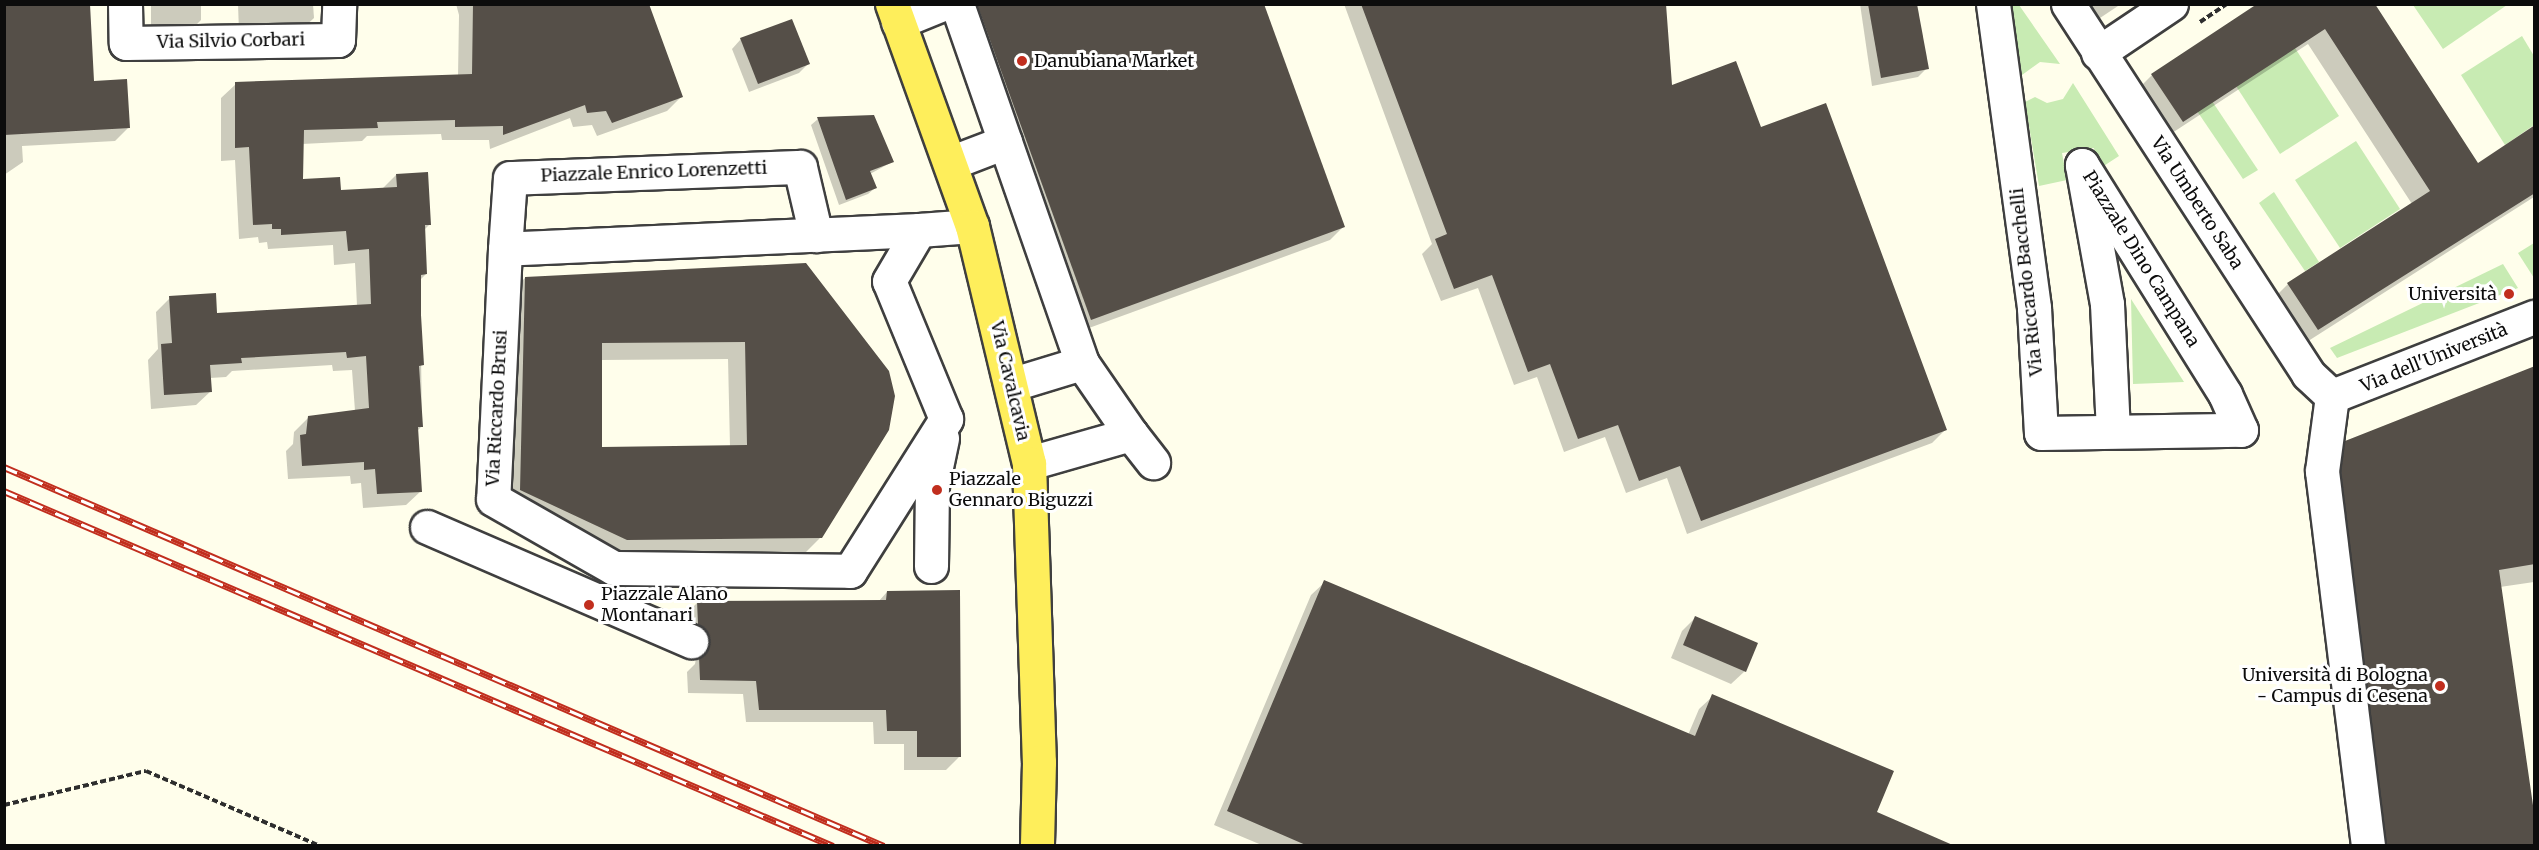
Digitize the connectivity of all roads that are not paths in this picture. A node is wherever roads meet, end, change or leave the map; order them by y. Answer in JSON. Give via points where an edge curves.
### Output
{"nodes":[{"id":1,"x":125,"y":4,"type":"edge"},
{"id":2,"x":339,"y":4,"type":"edge"},
{"id":3,"x":942,"y":4,"type":"edge"},
{"id":4,"x":957,"y":4,"type":"edge"},
{"id":5,"x":1993,"y":4,"type":"edge"},
{"id":6,"x":2068,"y":4,"type":"edge"},
{"id":7,"x":2171,"y":4,"type":"edge"},
{"id":8,"x":895,"y":13,"type":"edge"},
{"id":9,"x":2098,"y":53,"type":"junction"},
{"id":10,"x":1005,"y":142,"type":"junction"},
{"id":11,"x":950,"y":163,"type":"junction"},
{"id":12,"x":972,"y":226,"type":"junction"},
{"id":13,"x":920,"y":230,"type":"junction"},
{"id":14,"x":854,"y":233,"type":"junction"},
{"id":15,"x":816,"y":235,"type":"junction"},
{"id":16,"x":505,"y":249,"type":"junction"},
{"id":17,"x":889,"y":281,"type":"junction"},
{"id":18,"x":2535,"y":317,"type":"edge"},
{"id":19,"x":1082,"y":363,"type":"junction"},
{"id":20,"x":1013,"y":384,"type":"junction"},
{"id":21,"x":2332,"y":396,"type":"junction"},
{"id":22,"x":946,"y":418,"type":"junction"},
{"id":23,"x":2241,"y":430,"type":"joint"},
{"id":24,"x":2113,"y":431,"type":"junction"},
{"id":25,"x":1131,"y":434,"type":"junction"},
{"id":26,"x":1153,"y":462,"type":"dead end"},
{"id":27,"x":1029,"y":463,"type":"junction"},
{"id":28,"x":427,"y":527,"type":"dead end"},
{"id":29,"x":931,"y":566,"type":"dead end"},
{"id":30,"x":614,"y":568,"type":"junction"},
{"id":31,"x":604,"y":604,"type":"junction"},
{"id":32,"x":691,"y":641,"type":"dead end"},
{"id":33,"x":1037,"y":846,"type":"edge"},
{"id":34,"x":2368,"y":846,"type":"edge"}],
"edges":[{"from":1,"to":2,"type":"street","name":"Via Silvio Corbari","via":[[126,42],[138,42],[338,40]]},
{"from":3,"to":8,"type":"street"},
{"from":4,"to":10,"type":"street"},
{"from":5,"to":24,"type":"street","name":"Via Riccardo Bacchelli","via":[[2034,308],[2041,433]]},
{"from":6,"to":9,"type":"street","name":"Via Umberto Saba"},
{"from":7,"to":9,"type":"street"},
{"from":8,"to":11,"type":"main road","name":"Via Cavalcavia"},
{"from":9,"to":21,"type":"street","name":"Via Umberto Saba","via":[[2308,374]]},
{"from":10,"to":11,"type":"street"},
{"from":10,"to":19,"type":"street"},
{"from":11,"to":12,"type":"main road","name":"Via Cavalcavia"},
{"from":12,"to":13,"type":"street"},
{"from":12,"to":20,"type":"main road","name":"Via Cavalcavia"},
{"from":13,"to":14,"type":"street"},
{"from":13,"to":17,"type":"street"},
{"from":14,"to":15,"type":"street"},
{"from":14,"to":17,"type":"street"},
{"from":15,"to":16,"type":"street"},
{"from":15,"to":16,"type":"street","name":"Piazzale Enrico Lorenzetti","via":[[800,167],[510,178]]},
{"from":16,"to":30,"type":"street","name":"Via Riccardo Brusi","via":[[493,499]]},
{"from":17,"to":22,"type":"street"},
{"from":18,"to":21,"type":"street","name":"Via dell'Università"},
{"from":19,"to":20,"type":"street"},
{"from":19,"to":25,"type":"street"},
{"from":20,"to":27,"type":"main road","name":"Via Cavalcavia"},
{"from":21,"to":34,"type":"street","via":[[2322,471]]},
{"from":22,"to":29,"type":"street","via":[[932,486]]},
{"from":22,"to":30,"type":"street","name":"Via Riccardo Brusi","via":[[850,571]]},
{"from":23,"to":24,"type":"street","name":"Via Riccardo Bacchelli"},
{"from":23,"to":24,"type":"street","name":"Piazzale Dino Campana","via":[[2225,394],[2082,165],[2107,304]]},
{"from":25,"to":26,"type":"street"},
{"from":25,"to":27,"type":"street"},
{"from":27,"to":33,"type":"main road","name":"Via Cavalcavia","via":[[1039,762]]},
{"from":28,"to":31,"type":"street"},
{"from":30,"to":31,"type":"street"},
{"from":31,"to":32,"type":"street"}]}
